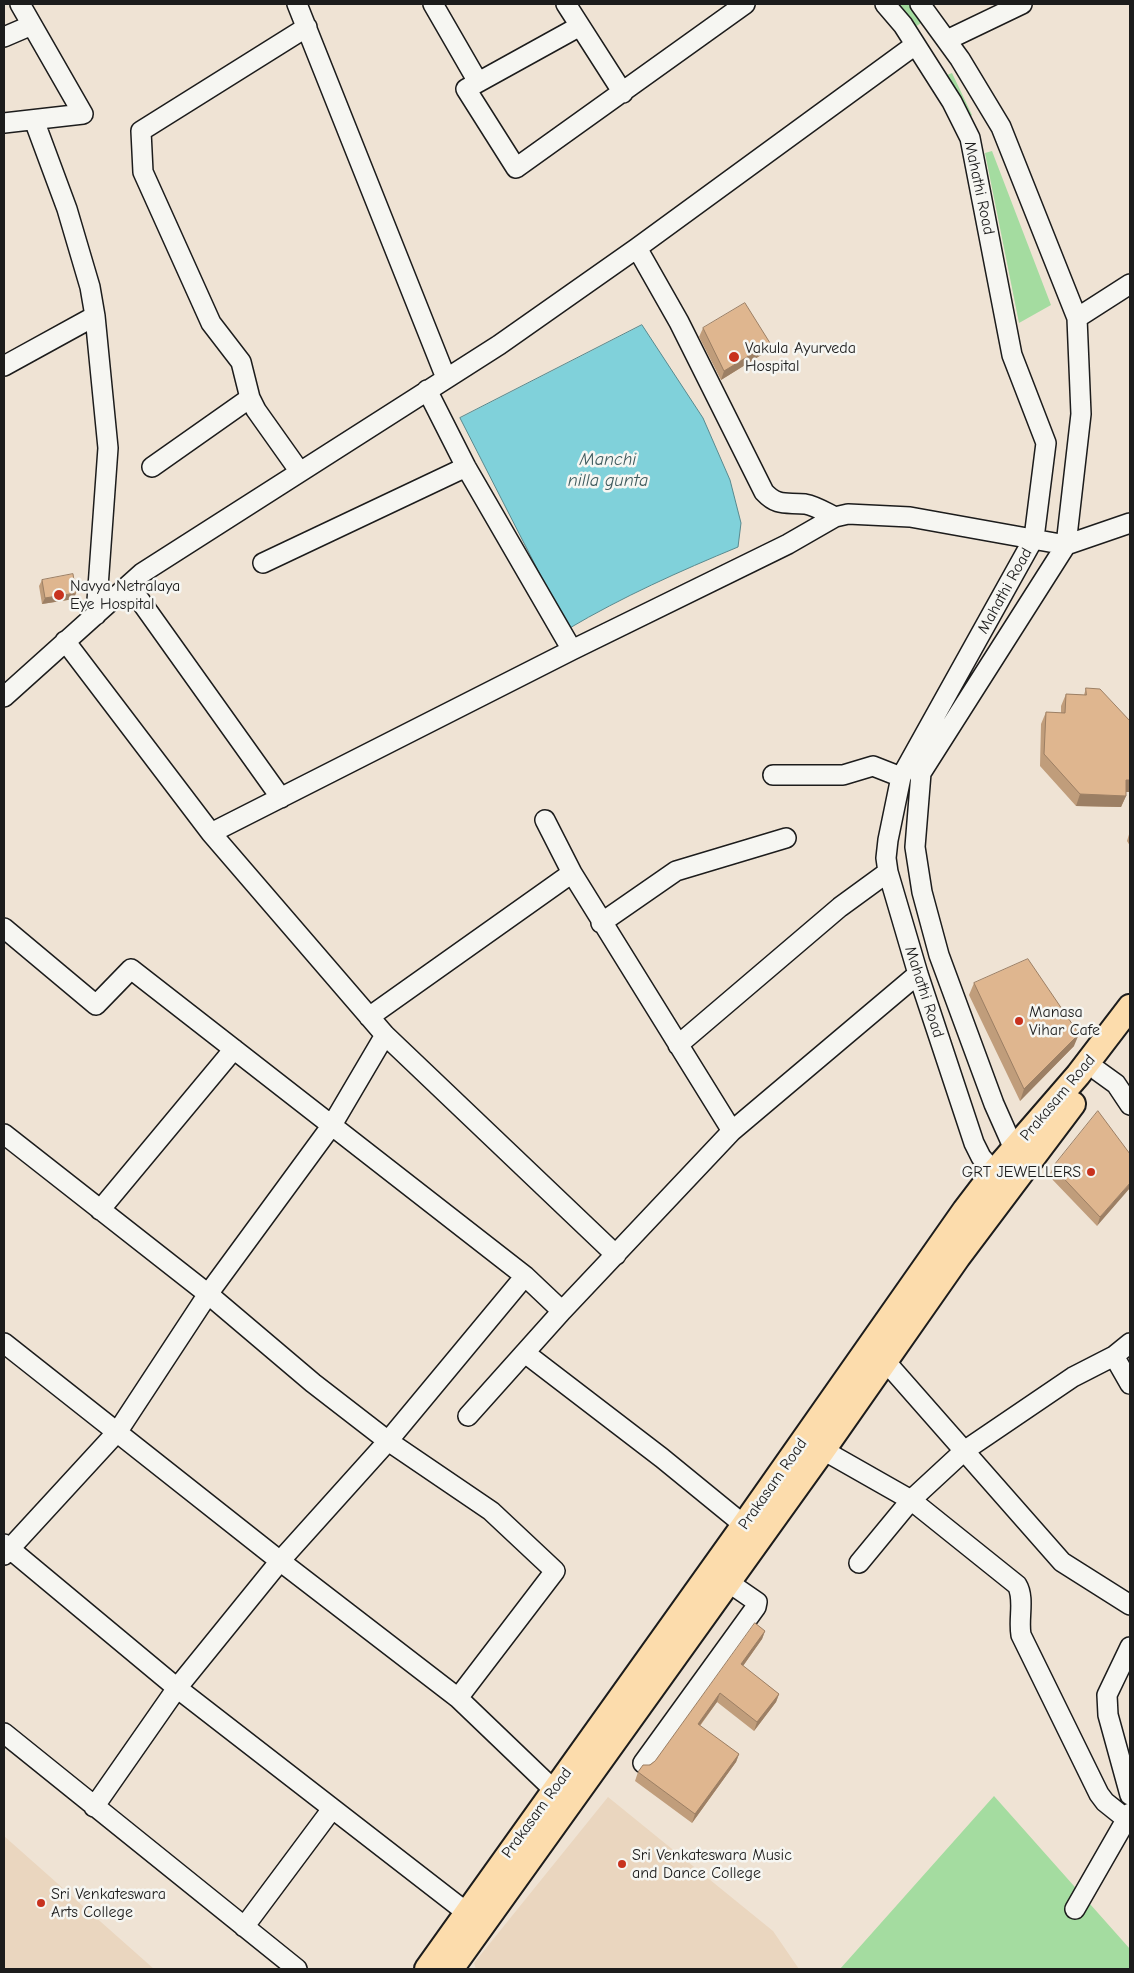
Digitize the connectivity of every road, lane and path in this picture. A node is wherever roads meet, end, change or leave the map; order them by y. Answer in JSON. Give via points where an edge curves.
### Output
{"nodes":[{"id":1,"x":20,"y":4,"type":"edge"},
{"id":2,"x":298,"y":4,"type":"edge"},
{"id":3,"x":433,"y":4,"type":"edge"},
{"id":4,"x":566,"y":4,"type":"edge"},
{"id":5,"x":745,"y":4,"type":"edge"},
{"id":6,"x":886,"y":4,"type":"edge"},
{"id":7,"x":920,"y":4,"type":"edge"},
{"id":8,"x":1022,"y":4,"type":"edge"},
{"id":9,"x":717,"y":11,"type":"edge"},
{"id":10,"x":32,"y":25,"type":"junction"},
{"id":11,"x":580,"y":26,"type":"junction"},
{"id":12,"x":307,"y":27,"type":"junction"},
{"id":13,"x":4,"y":37,"type":"edge"},
{"id":14,"x":947,"y":40,"type":"junction"},
{"id":15,"x":915,"y":44,"type":"junction"},
{"id":16,"x":478,"y":82,"type":"junction"},
{"id":17,"x":623,"y":93,"type":"junction"},
{"id":18,"x":34,"y":120,"type":"junction"},
{"id":19,"x":4,"y":123,"type":"edge"},
{"id":20,"x":637,"y":248,"type":"junction"},
{"id":21,"x":1130,"y":284,"type":"edge"},
{"id":22,"x":95,"y":316,"type":"junction"},
{"id":23,"x":1077,"y":318,"type":"junction"},
{"id":24,"x":4,"y":366,"type":"edge"},
{"id":25,"x":446,"y":378,"type":"junction"},
{"id":26,"x":427,"y":390,"type":"junction"},
{"id":27,"x":250,"y":398,"type":"junction"},
{"id":28,"x":152,"y":467,"type":"dead end"},
{"id":29,"x":466,"y":467,"type":"junction"},
{"id":30,"x":300,"y":472,"type":"junction"},
{"id":31,"x":835,"y":517,"type":"junction"},
{"id":32,"x":1130,"y":523,"type":"edge"},
{"id":33,"x":1034,"y":538,"type":"junction"},
{"id":34,"x":1066,"y":545,"type":"junction"},
{"id":35,"x":263,"y":563,"type":"dead end"},
{"id":36,"x":129,"y":585,"type":"junction"},
{"id":37,"x":96,"y":615,"type":"junction"},
{"id":38,"x":65,"y":641,"type":"junction"},
{"id":39,"x":572,"y":650,"type":"junction"},
{"id":40,"x":4,"y":697,"type":"edge"},
{"id":41,"x":773,"y":776,"type":"dead end"},
{"id":42,"x":901,"y":777,"type":"junction"},
{"id":43,"x":280,"y":798,"type":"junction"},
{"id":44,"x":545,"y":820,"type":"dead end"},
{"id":45,"x":211,"y":833,"type":"junction"},
{"id":46,"x":786,"y":838,"type":"dead end"},
{"id":47,"x":888,"y":872,"type":"junction"},
{"id":48,"x":572,"y":874,"type":"junction"},
{"id":49,"x":601,"y":922,"type":"junction"},
{"id":50,"x":4,"y":928,"type":"edge"},
{"id":51,"x":918,"y":974,"type":"junction"},
{"id":52,"x":1130,"y":1007,"type":"edge"},
{"id":53,"x":369,"y":1017,"type":"junction"},
{"id":54,"x":1130,"y":1029,"type":"edge"},
{"id":55,"x":385,"y":1035,"type":"junction"},
{"id":56,"x":678,"y":1045,"type":"junction"},
{"id":57,"x":234,"y":1049,"type":"junction"},
{"id":58,"x":1098,"y":1071,"type":"junction"},
{"id":59,"x":1130,"y":1105,"type":"edge"},
{"id":60,"x":332,"y":1125,"type":"junction"},
{"id":61,"x":732,"y":1132,"type":"junction"},
{"id":62,"x":7,"y":1144,"type":"edge"},
{"id":63,"x":1022,"y":1155,"type":"junction"},
{"id":64,"x":1002,"y":1180,"type":"junction"},
{"id":65,"x":100,"y":1210,"type":"junction"},
{"id":66,"x":616,"y":1254,"type":"junction"},
{"id":67,"x":525,"y":1276,"type":"junction"},
{"id":68,"x":208,"y":1294,"type":"junction"},
{"id":69,"x":562,"y":1311,"type":"junction"},
{"id":70,"x":4,"y":1343,"type":"edge"},
{"id":71,"x":1130,"y":1343,"type":"edge"},
{"id":72,"x":525,"y":1352,"type":"junction"},
{"id":73,"x":1114,"y":1356,"type":"junction"},
{"id":74,"x":886,"y":1362,"type":"junction"},
{"id":75,"x":1130,"y":1384,"type":"edge"},
{"id":76,"x":468,"y":1416,"type":"dead end"},
{"id":77,"x":118,"y":1431,"type":"junction"},
{"id":78,"x":388,"y":1441,"type":"junction"},
{"id":79,"x":823,"y":1450,"type":"junction"},
{"id":80,"x":964,"y":1451,"type":"junction"},
{"id":81,"x":911,"y":1500,"type":"junction"},
{"id":82,"x":744,"y":1525,"type":"junction"},
{"id":83,"x":6,"y":1549,"type":"edge"},
{"id":84,"x":280,"y":1561,"type":"junction"},
{"id":85,"x":860,"y":1563,"type":"dead end"},
{"id":86,"x":728,"y":1582,"type":"junction"},
{"id":87,"x":1130,"y":1605,"type":"edge"},
{"id":88,"x":1130,"y":1647,"type":"edge"},
{"id":89,"x":177,"y":1688,"type":"junction"},
{"id":90,"x":458,"y":1698,"type":"junction"},
{"id":91,"x":4,"y":1733,"type":"edge"},
{"id":92,"x":643,"y":1763,"type":"edge"},
{"id":93,"x":554,"y":1790,"type":"junction"},
{"id":94,"x":1130,"y":1795,"type":"edge"},
{"id":95,"x":94,"y":1806,"type":"junction"},
{"id":96,"x":332,"y":1808,"type":"junction"},
{"id":97,"x":1129,"y":1818,"type":"edge"},
{"id":98,"x":1075,"y":1909,"type":"dead end"},
{"id":99,"x":466,"y":1912,"type":"junction"},
{"id":100,"x":244,"y":1927,"type":"junction"},
{"id":101,"x":298,"y":1969,"type":"edge"},
{"id":102,"x":426,"y":1969,"type":"edge"},
{"id":103,"x":450,"y":1969,"type":"edge"}],
"edges":[{"from":1,"to":10,"type":"street"},
{"from":2,"to":12,"type":"street"},
{"from":3,"to":16,"type":"street"},
{"from":4,"to":11,"type":"street"},
{"from":5,"to":9,"type":"street"},
{"from":6,"to":15,"type":"street","name":"Mahathi Road"},
{"from":7,"to":14,"type":"street","name":"Mahathi Road"},
{"from":8,"to":14,"type":"street"},
{"from":9,"to":17,"type":"street"},
{"from":10,"to":13,"type":"street"},
{"from":10,"to":18,"type":"street","via":[[83,114]]},
{"from":11,"to":16,"type":"street"},
{"from":11,"to":17,"type":"street"},
{"from":12,"to":25,"type":"street"},
{"from":12,"to":27,"type":"street","via":[[141,131],[143,172],[211,322],[243,366]]},
{"from":14,"to":23,"type":"street","name":"Mahathi Road","via":[[1001,127]]},
{"from":15,"to":20,"type":"street"},
{"from":15,"to":33,"type":"street","name":"Mahathi Road","via":[[952,102],[970,138],[1012,355],[1046,443]]},
{"from":16,"to":17,"type":"street","via":[[466,89],[516,168]]},
{"from":18,"to":19,"type":"street"},
{"from":18,"to":22,"type":"street","via":[[67,209],[90,287]]},
{"from":20,"to":25,"type":"street"},
{"from":20,"to":31,"type":"street","via":[[679,322],[764,492],[778,503],[806,504]]},
{"from":21,"to":23,"type":"street"},
{"from":22,"to":24,"type":"street"},
{"from":22,"to":37,"type":"street","via":[[108,448]]},
{"from":23,"to":34,"type":"street","name":"Mahathi Road","via":[[1081,414]]},
{"from":25,"to":26,"type":"street"},
{"from":26,"to":29,"type":"street"},
{"from":26,"to":30,"type":"street"},
{"from":27,"to":28,"type":"street"},
{"from":27,"to":30,"type":"street"},
{"from":29,"to":35,"type":"street"},
{"from":29,"to":39,"type":"street"},
{"from":30,"to":36,"type":"street","via":[[142,572]]},
{"from":31,"to":33,"type":"street","via":[[848,514],[910,517]]},
{"from":31,"to":39,"type":"street","via":[[788,544]]},
{"from":32,"to":34,"type":"street"},
{"from":33,"to":34,"type":"street"},
{"from":33,"to":42,"type":"street","name":"Mahathi Road"},
{"from":34,"to":63,"type":"street","name":"Mahathi Road","via":[[921,773],[914,847],[939,955],[994,1104]]},
{"from":36,"to":37,"type":"street"},
{"from":36,"to":43,"type":"street"},
{"from":37,"to":38,"type":"street"},
{"from":38,"to":40,"type":"street"},
{"from":38,"to":45,"type":"street"},
{"from":39,"to":43,"type":"street"},
{"from":41,"to":42,"type":"street","via":[[843,775],[872,766]]},
{"from":42,"to":47,"type":"street","name":"Mahathi Road","via":[[888,840]]},
{"from":43,"to":45,"type":"street"},
{"from":44,"to":48,"type":"street"},
{"from":45,"to":53,"type":"street"},
{"from":46,"to":49,"type":"street","via":[[676,871]]},
{"from":47,"to":51,"type":"street","name":"Mahathi Road"},
{"from":47,"to":56,"type":"street","via":[[840,907]]},
{"from":48,"to":49,"type":"street"},
{"from":48,"to":53,"type":"street"},
{"from":49,"to":56,"type":"street"},
{"from":50,"to":57,"type":"street","via":[[96,1005],[131,969]]},
{"from":51,"to":61,"type":"street"},
{"from":51,"to":64,"type":"street","name":"Mahathi Road","via":[[974,1143]]},
{"from":52,"to":63,"type":"main road","name":"Prakasam Road"},
{"from":53,"to":55,"type":"street"},
{"from":54,"to":58,"type":"main road","name":"Prakasam Road"},
{"from":55,"to":60,"type":"street"},
{"from":55,"to":66,"type":"street"},
{"from":56,"to":61,"type":"street"},
{"from":57,"to":60,"type":"street"},
{"from":57,"to":65,"type":"street"},
{"from":58,"to":59,"type":"street","via":[[1116,1084]]},
{"from":58,"to":63,"type":"main road","name":"Prakasam Road"},
{"from":60,"to":67,"type":"street"},
{"from":60,"to":68,"type":"street"},
{"from":61,"to":66,"type":"street"},
{"from":62,"to":65,"type":"street"},
{"from":63,"to":64,"type":"main road","name":"Prakasam Road"},
{"from":64,"to":74,"type":"main road","name":"Prakasam Road"},
{"from":64,"to":82,"type":"main road","name":"Prakasam Road"},
{"from":65,"to":68,"type":"street"},
{"from":66,"to":69,"type":"street"},
{"from":67,"to":69,"type":"street"},
{"from":67,"to":78,"type":"street"},
{"from":68,"to":77,"type":"street"},
{"from":68,"to":78,"type":"street","via":[[313,1383]]},
{"from":69,"to":72,"type":"street"},
{"from":70,"to":77,"type":"street"},
{"from":71,"to":73,"type":"street"},
{"from":72,"to":76,"type":"street"},
{"from":72,"to":82,"type":"street"},
{"from":73,"to":75,"type":"street"},
{"from":73,"to":80,"type":"street","via":[[1073,1378]]},
{"from":74,"to":79,"type":"main road","name":"Prakasam Road"},
{"from":74,"to":80,"type":"street"},
{"from":77,"to":83,"type":"street"},
{"from":77,"to":84,"type":"street"},
{"from":78,"to":84,"type":"street"},
{"from":78,"to":90,"type":"street","via":[[491,1511],[555,1571]]},
{"from":79,"to":81,"type":"street"},
{"from":79,"to":86,"type":"main road","name":"Prakasam Road"},
{"from":80,"to":81,"type":"street"},
{"from":80,"to":87,"type":"street","via":[[1062,1562]]},
{"from":81,"to":85,"type":"street"},
{"from":81,"to":97,"type":"street","via":[[1017,1585],[1020,1590],[1021,1634],[1099,1794]]},
{"from":82,"to":93,"type":"main road","name":"Prakasam Road"},
{"from":83,"to":89,"type":"street"},
{"from":84,"to":89,"type":"street"},
{"from":84,"to":90,"type":"street"},
{"from":86,"to":92,"type":"street","via":[[753,1597],[756,1607]]},
{"from":86,"to":103,"type":"main road","name":"Prakasam Road"},
{"from":88,"to":94,"type":"street","via":[[1107,1695],[1107,1703]]},
{"from":89,"to":95,"type":"street"},
{"from":89,"to":96,"type":"street"},
{"from":90,"to":93,"type":"street"},
{"from":91,"to":95,"type":"street"},
{"from":93,"to":99,"type":"main road","name":"Prakasam Road"},
{"from":95,"to":100,"type":"street"},
{"from":96,"to":99,"type":"street"},
{"from":96,"to":100,"type":"street"},
{"from":97,"to":98,"type":"street"},
{"from":99,"to":102,"type":"main road","name":"Prakasam Road"},
{"from":100,"to":101,"type":"street"}]}
